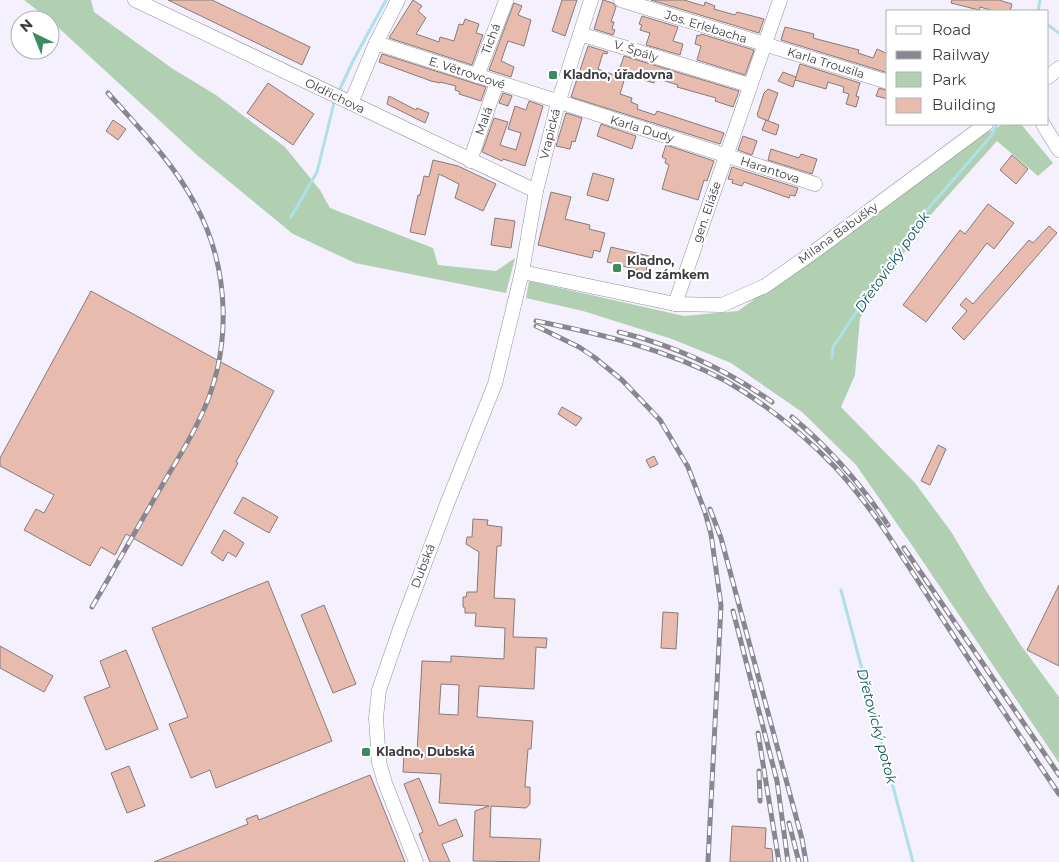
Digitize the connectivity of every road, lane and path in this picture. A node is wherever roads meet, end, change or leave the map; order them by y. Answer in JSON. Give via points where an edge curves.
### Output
{"nodes":[{"id":1,"x":135,"y":0,"type":"edge"},
{"id":2,"x":398,"y":0,"type":"edge"},
{"id":3,"x":591,"y":0,"type":"edge"},
{"id":4,"x":621,"y":0,"type":"edge"},
{"id":5,"x":780,"y":0,"type":"edge"},
{"id":6,"x":506,"y":1,"type":"edge"},
{"id":7,"x":580,"y":34,"type":"junction"},
{"id":8,"x":376,"y":43,"type":"junction"},
{"id":9,"x":764,"y":45,"type":"junction"},
{"id":10,"x":1059,"y":68,"type":"edge"},
{"id":11,"x":477,"y":76,"type":"junction"},
{"id":12,"x":1049,"y":76,"type":"edge"},
{"id":13,"x":886,"y":81,"type":"edge"},
{"id":14,"x":497,"y":82,"type":"junction"},
{"id":15,"x":749,"y":86,"type":"junction"},
{"id":16,"x":351,"y":103,"type":"junction"},
{"id":17,"x":558,"y":103,"type":"junction"},
{"id":18,"x":985,"y":125,"type":"edge"},
{"id":19,"x":1044,"y":125,"type":"edge"},
{"id":20,"x":1059,"y":150,"type":"edge"},
{"id":21,"x":726,"y":155,"type":"junction"},
{"id":22,"x":470,"y":161,"type":"junction"},
{"id":23,"x":815,"y":184,"type":"dead end"},
{"id":24,"x":536,"y":191,"type":"junction"},
{"id":25,"x":522,"y":272,"type":"junction"},
{"id":26,"x":676,"y":304,"type":"junction"},
{"id":27,"x":416,"y":862,"type":"edge"}],
"edges":[{"from":1,"to":16,"type":"street","name":"Oldřichova"},
{"from":2,"to":8,"type":"street"},
{"from":3,"to":7,"type":"street","name":"Vrapická"},
{"from":4,"to":9,"type":"street","name":"Jos. Erlebacha"},
{"from":5,"to":9,"type":"street","name":"gen. Eliáše"},
{"from":6,"to":11,"type":"street","name":"Tichá"},
{"from":7,"to":15,"type":"street","name":"V. Špály"},
{"from":7,"to":17,"type":"street","name":"Vrapická"},
{"from":8,"to":11,"type":"street","name":"E. Větrovcové"},
{"from":8,"to":16,"type":"street"},
{"from":9,"to":13,"type":"street","name":"Karla Trousila"},
{"from":9,"to":15,"type":"street","name":"gen. Eliáše"},
{"from":10,"to":12,"type":"street"},
{"from":11,"to":14,"type":"street","name":"E. Větrovcové"},
{"from":14,"to":17,"type":"street","name":"E. Větrovcové"},
{"from":14,"to":22,"type":"street","name":"Malá"},
{"from":15,"to":21,"type":"street","name":"gen. Eliáše"},
{"from":16,"to":22,"type":"street","name":"Oldřichova"},
{"from":17,"to":21,"type":"street","name":"Karla Dudy"},
{"from":17,"to":24,"type":"street","name":"Vrapická"},
{"from":18,"to":26,"type":"street","name":"Milana Babušky","via":[[765,286],[722,305]]},
{"from":19,"to":20,"type":"street"},
{"from":21,"to":23,"type":"street","name":"Harantova"},
{"from":21,"to":26,"type":"street","name":"gen. Eliáše"},
{"from":22,"to":24,"type":"street","name":"Oldřichova"},
{"from":24,"to":25,"type":"street","name":"Vrapická"},
{"from":25,"to":26,"type":"street"},
{"from":25,"to":27,"type":"street","name":"Dubská","via":[[495,384],[379,690],[376,718],[378,762]]}]}
